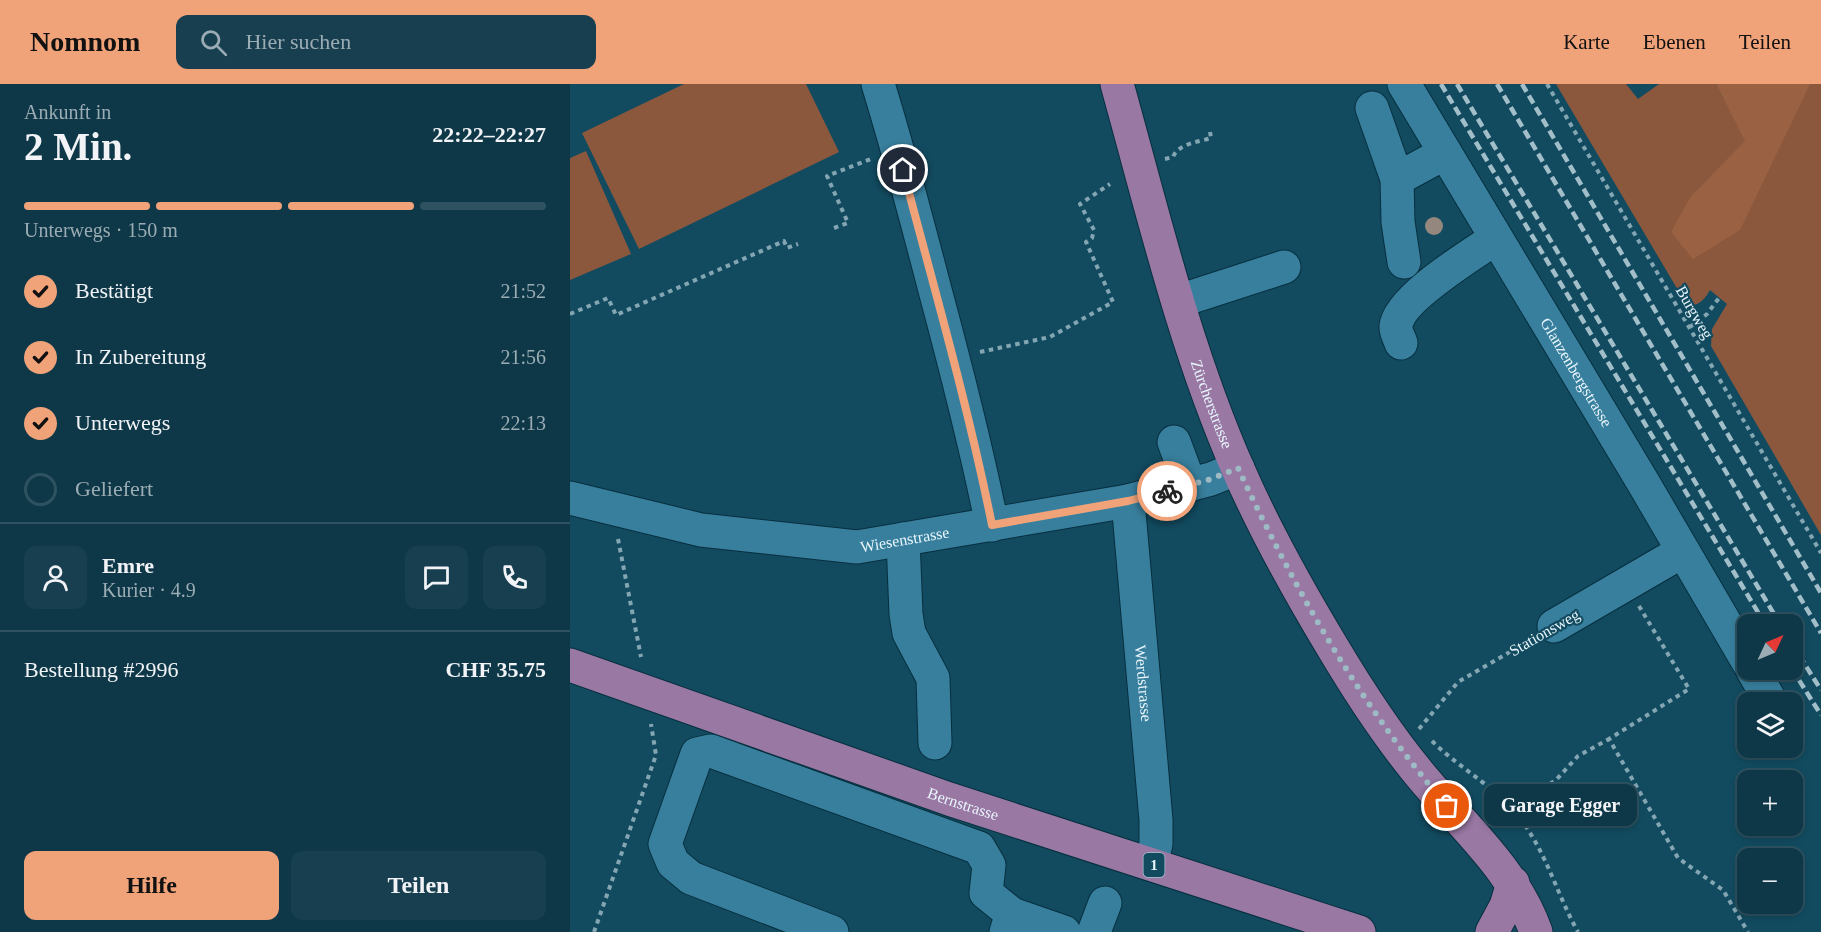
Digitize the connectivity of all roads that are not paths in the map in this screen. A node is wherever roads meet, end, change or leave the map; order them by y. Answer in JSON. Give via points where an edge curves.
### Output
{"nodes":[{"id":1,"x":878,"y":84,"type":"edge"},
{"id":2,"x":1117,"y":84,"type":"edge"},
{"id":3,"x":1404,"y":84,"type":"edge"},
{"id":4,"x":1372,"y":108,"type":"dead end"},
{"id":5,"x":1445,"y":153,"type":"junction"},
{"id":6,"x":1397,"y":179,"type":"junction"},
{"id":7,"x":1496,"y":238,"type":"junction"},
{"id":8,"x":1404,"y":262,"type":"dead end"},
{"id":9,"x":1284,"y":267,"type":"dead end"},
{"id":10,"x":1179,"y":301,"type":"junction"},
{"id":11,"x":1401,"y":343,"type":"dead end"},
{"id":12,"x":1174,"y":442,"type":"dead end"},
{"id":13,"x":1238,"y":468,"type":"junction"},
{"id":14,"x":1190,"y":485,"type":"junction"},
{"id":15,"x":570,"y":498,"type":"edge"},
{"id":16,"x":1128,"y":501,"type":"junction"},
{"id":17,"x":992,"y":525,"type":"junction"},
{"id":18,"x":903,"y":539,"type":"junction"},
{"id":19,"x":1683,"y":551,"type":"junction"},
{"id":20,"x":1554,"y":626,"type":"road end"},
{"id":21,"x":1737,"y":643,"type":"edge"},
{"id":22,"x":570,"y":665,"type":"edge"},
{"id":23,"x":935,"y":743,"type":"dead end"},
{"id":24,"x":1150,"y":864,"type":"junction"},
{"id":25,"x":1513,"y":883,"type":"junction"},
{"id":26,"x":1009,"y":923,"type":"edge"},
{"id":27,"x":813,"y":929,"type":"edge"},
{"id":28,"x":1064,"y":932,"type":"edge"},
{"id":29,"x":1359,"y":932,"type":"edge"},
{"id":30,"x":1492,"y":932,"type":"edge"},
{"id":31,"x":1536,"y":932,"type":"edge"}],
"edges":[{"from":1,"to":17,"type":"street","via":[[953,358]]},
{"from":2,"to":10,"type":"main road","name":"Zürcherstrasse"},
{"from":3,"to":5,"type":"street","name":"Glanzenbergstrasse"},
{"from":4,"to":6,"type":"street"},
{"from":5,"to":6,"type":"street"},
{"from":5,"to":7,"type":"street","name":"Glanzenbergstrasse"},
{"from":6,"to":8,"type":"street"},
{"from":7,"to":11,"type":"street","via":[[1409,303],[1395,328]]},
{"from":7,"to":19,"type":"street","name":"Glanzenbergstrasse"},
{"from":9,"to":10,"type":"street"},
{"from":10,"to":13,"type":"main road","name":"Zürcherstrasse"},
{"from":12,"to":14,"type":"street"},
{"from":13,"to":14,"type":"street","name":"Wiesenstrasse"},
{"from":13,"to":25,"type":"main road","name":"Zürcherstrasse","via":[[1285,564],[1390,736]]},
{"from":14,"to":16,"type":"street","name":"Wiesenstrasse"},
{"from":15,"to":18,"type":"street","name":"Wiesenstrasse","via":[[701,530],[856,547]]},
{"from":16,"to":17,"type":"street","name":"Wiesenstrasse"},
{"from":16,"to":24,"type":"street","name":"Werdstrasse","via":[[1156,820],[1156,843]]},
{"from":17,"to":18,"type":"street","name":"Wiesenstrasse"},
{"from":18,"to":23,"type":"street","via":[[906,614],[909,633],[933,678]]},
{"from":19,"to":20,"type":"street","name":"Stationsweg"},
{"from":19,"to":21,"type":"street","name":"Glanzenbergstrasse"},
{"from":22,"to":24,"type":"main road","name":"Bernstrasse","number":"1","via":[[949,799]]},
{"from":24,"to":29,"type":"main road","name":"Bernstrasse","number":"1"},
{"from":25,"to":30,"type":"main road"},
{"from":25,"to":31,"type":"main road","name":"Zürcherstrasse"},
{"from":26,"to":27,"type":"street","via":[[986,893],[988,865],[979,848],[711,752],[697,754],[665,844],[673,862],[691,878]]},
{"from":26,"to":28,"type":"street"}]}
